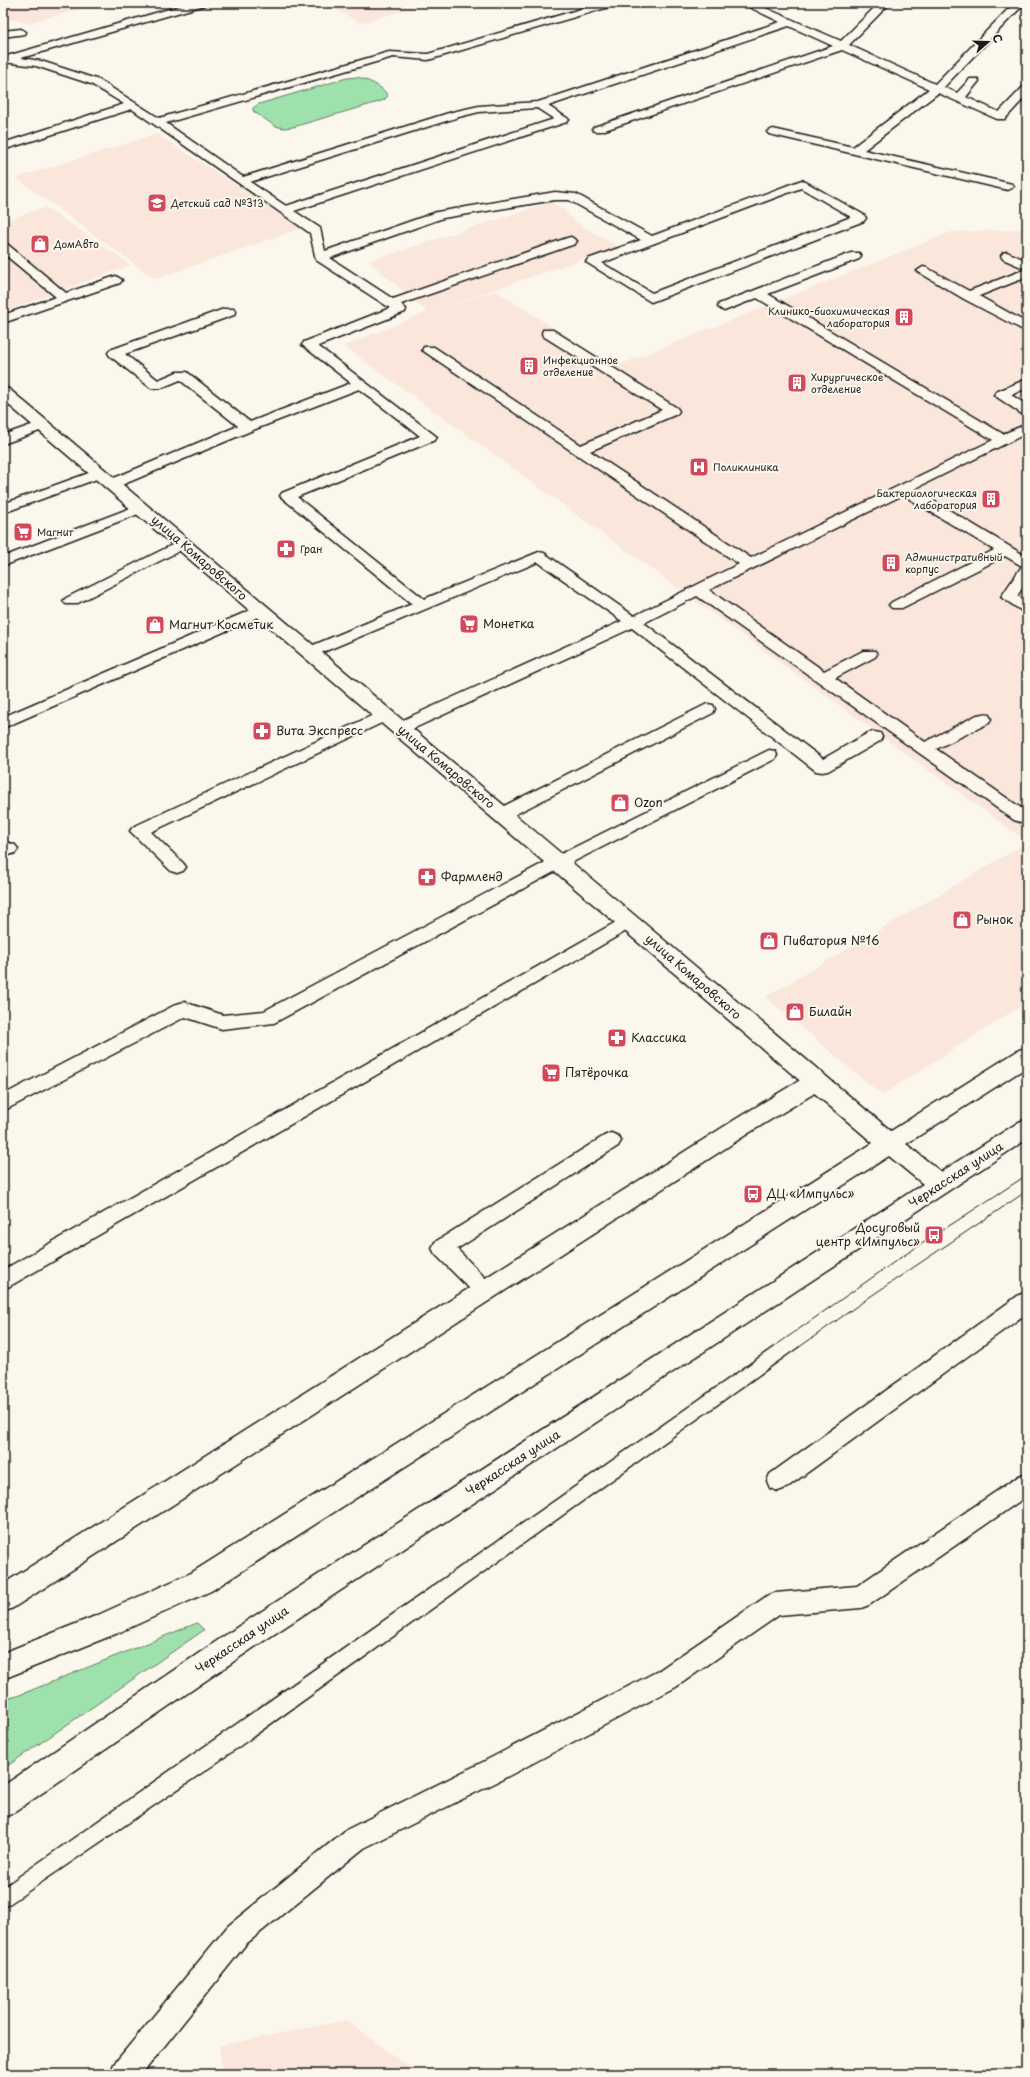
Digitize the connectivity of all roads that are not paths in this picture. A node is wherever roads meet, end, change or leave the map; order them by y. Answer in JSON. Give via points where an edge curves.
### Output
{"nodes":[{"id":1,"x":201,"y":3,"type":"edge"},
{"id":2,"x":612,"y":3,"type":"edge"},
{"id":3,"x":746,"y":3,"type":"edge"},
{"id":4,"x":885,"y":3,"type":"edge"},
{"id":5,"x":1020,"y":3,"type":"edge"},
{"id":6,"x":790,"y":22,"type":"junction"},
{"id":7,"x":21,"y":32,"type":"dead end"},
{"id":8,"x":3,"y":34,"type":"edge"},
{"id":9,"x":842,"y":46,"type":"junction"},
{"id":10,"x":6,"y":63,"type":"edge"},
{"id":11,"x":974,"y":81,"type":"dead end"},
{"id":12,"x":937,"y":88,"type":"junction"},
{"id":13,"x":1027,"y":89,"type":"edge"},
{"id":14,"x":958,"y":98,"type":"junction"},
{"id":15,"x":133,"y":105,"type":"junction"},
{"id":16,"x":539,"y":105,"type":"junction"},
{"id":17,"x":157,"y":122,"type":"junction"},
{"id":18,"x":598,"y":129,"type":"dead end"},
{"id":19,"x":773,"y":132,"type":"dead end"},
{"id":20,"x":3,"y":147,"type":"edge"},
{"id":21,"x":855,"y":151,"type":"junction"},
{"id":22,"x":241,"y":181,"type":"junction"},
{"id":23,"x":1008,"y":186,"type":"dead end"},
{"id":24,"x":284,"y":210,"type":"junction"},
{"id":25,"x":651,"y":240,"type":"junction"},
{"id":26,"x":570,"y":241,"type":"dead end"},
{"id":27,"x":3,"y":247,"type":"edge"},
{"id":28,"x":855,"y":256,"type":"dead end"},
{"id":29,"x":1007,"y":256,"type":"dead end"},
{"id":30,"x":320,"y":257,"type":"junction"},
{"id":31,"x":1027,"y":266,"type":"edge"},
{"id":32,"x":923,"y":271,"type":"dead end"},
{"id":33,"x":1027,"y":273,"type":"edge"},
{"id":34,"x":116,"y":280,"type":"dead end"},
{"id":35,"x":759,"y":294,"type":"junction"},
{"id":36,"x":968,"y":296,"type":"junction"},
{"id":37,"x":65,"y":298,"type":"junction"},
{"id":38,"x":392,"y":303,"type":"junction"},
{"id":39,"x":724,"y":307,"type":"dead end"},
{"id":40,"x":229,"y":312,"type":"dead end"},
{"id":41,"x":3,"y":319,"type":"edge"},
{"id":42,"x":1027,"y":328,"type":"edge"},
{"id":43,"x":548,"y":333,"type":"dead end"},
{"id":44,"x":429,"y":350,"type":"dead end"},
{"id":45,"x":1027,"y":383,"type":"edge"},
{"id":46,"x":361,"y":384,"type":"junction"},
{"id":47,"x":3,"y":392,"type":"edge"},
{"id":48,"x":1027,"y":411,"type":"edge"},
{"id":49,"x":43,"y":426,"type":"junction"},
{"id":50,"x":248,"y":427,"type":"junction"},
{"id":51,"x":1026,"y":429,"type":"edge"},
{"id":52,"x":3,"y":440,"type":"edge"},
{"id":53,"x":1003,"y":440,"type":"junction"},
{"id":54,"x":580,"y":451,"type":"junction"},
{"id":55,"x":106,"y":478,"type":"junction"},
{"id":56,"x":904,"y":489,"type":"junction"},
{"id":57,"x":141,"y":508,"type":"junction"},
{"id":58,"x":3,"y":509,"type":"edge"},
{"id":59,"x":182,"y":544,"type":"junction"},
{"id":60,"x":1005,"y":550,"type":"junction"},
{"id":61,"x":3,"y":562,"type":"edge"},
{"id":62,"x":1027,"y":563,"type":"edge"},
{"id":63,"x":749,"y":564,"type":"junction"},
{"id":64,"x":1027,"y":569,"type":"edge"},
{"id":65,"x":697,"y":589,"type":"junction"},
{"id":66,"x":71,"y":601,"type":"dead end"},
{"id":67,"x":897,"y":604,"type":"dead end"},
{"id":68,"x":423,"y":605,"type":"junction"},
{"id":69,"x":1027,"y":608,"type":"edge"},
{"id":70,"x":260,"y":611,"type":"junction"},
{"id":71,"x":633,"y":622,"type":"junction"},
{"id":72,"x":310,"y":652,"type":"junction"},
{"id":73,"x":869,"y":654,"type":"dead end"},
{"id":74,"x":823,"y":678,"type":"junction"},
{"id":75,"x":706,"y":709,"type":"dead end"},
{"id":76,"x":384,"y":715,"type":"junction"},
{"id":77,"x":982,"y":719,"type":"dead end"},
{"id":78,"x":3,"y":723,"type":"edge"},
{"id":79,"x":400,"y":728,"type":"junction"},
{"id":80,"x":874,"y":737,"type":"dead end"},
{"id":81,"x":924,"y":749,"type":"junction"},
{"id":82,"x":769,"y":755,"type":"dead end"},
{"id":83,"x":1027,"y":812,"type":"edge"},
{"id":84,"x":502,"y":814,"type":"junction"},
{"id":85,"x":559,"y":862,"type":"junction"},
{"id":86,"x":177,"y":867,"type":"dead end"},
{"id":87,"x":629,"y":922,"type":"junction"},
{"id":88,"x":1027,"y":1056,"type":"edge"},
{"id":89,"x":815,"y":1082,"type":"junction"},
{"id":90,"x":3,"y":1104,"type":"edge"},
{"id":91,"x":1027,"y":1128,"type":"edge"},
{"id":92,"x":611,"y":1141,"type":"dead end"},
{"id":93,"x":890,"y":1143,"type":"junction"},
{"id":94,"x":940,"y":1185,"type":"junction"},
{"id":95,"x":3,"y":1280,"type":"edge"},
{"id":96,"x":485,"y":1291,"type":"junction"},
{"id":97,"x":1027,"y":1302,"type":"edge"},
{"id":98,"x":778,"y":1481,"type":"dead end"},
{"id":99,"x":1027,"y":1483,"type":"edge"},
{"id":100,"x":3,"y":1599,"type":"edge"},
{"id":101,"x":3,"y":1666,"type":"edge"},
{"id":102,"x":3,"y":1803,"type":"edge"},
{"id":103,"x":124,"y":2074,"type":"edge"}],
"edges":[{"from":1,"to":10,"type":"lane"},
{"from":2,"to":17,"type":"lane","via":[[428,57],[393,54]]},
{"from":3,"to":6,"type":"lane"},
{"from":4,"to":9,"type":"lane"},
{"from":5,"to":12,"type":"lane"},
{"from":6,"to":9,"type":"lane"},
{"from":6,"to":16,"type":"lane"},
{"from":7,"to":8,"type":"lane"},
{"from":9,"to":12,"type":"lane"},
{"from":9,"to":18,"type":"lane"},
{"from":10,"to":15,"type":"lane","via":[[37,63],[94,82]]},
{"from":11,"to":14,"type":"lane"},
{"from":12,"to":14,"type":"lane"},
{"from":12,"to":21,"type":"lane"},
{"from":13,"to":14,"type":"lane","via":[[1001,117]]},
{"from":15,"to":17,"type":"lane"},
{"from":15,"to":20,"type":"lane"},
{"from":16,"to":22,"type":"lane","via":[[478,109],[456,114]]},
{"from":16,"to":24,"type":"lane","via":[[563,120]]},
{"from":17,"to":22,"type":"lane"},
{"from":19,"to":21,"type":"lane"},
{"from":21,"to":23,"type":"lane"},
{"from":22,"to":24,"type":"lane"},
{"from":24,"to":30,"type":"lane","via":[[316,231]]},
{"from":25,"to":25,"type":"lane","via":[[802,184],[860,218],[651,298],[592,262]]},
{"from":25,"to":30,"type":"lane","via":[[572,197],[555,196],[441,215]]},
{"from":26,"to":38,"type":"lane"},
{"from":27,"to":37,"type":"lane"},
{"from":28,"to":35,"type":"lane"},
{"from":29,"to":31,"type":"lane"},
{"from":30,"to":38,"type":"lane"},
{"from":32,"to":36,"type":"lane"},
{"from":33,"to":36,"type":"lane"},
{"from":34,"to":37,"type":"lane"},
{"from":35,"to":39,"type":"lane"},
{"from":35,"to":53,"type":"lane"},
{"from":36,"to":42,"type":"lane"},
{"from":37,"to":41,"type":"lane"},
{"from":38,"to":46,"type":"lane","via":[[400,309],[309,345]]},
{"from":40,"to":50,"type":"lane","via":[[115,353],[156,385],[182,376]]},
{"from":43,"to":54,"type":"lane","via":[[672,411]]},
{"from":44,"to":54,"type":"lane"},
{"from":45,"to":48,"type":"lane","via":[[1001,395]]},
{"from":46,"to":50,"type":"lane"},
{"from":46,"to":68,"type":"lane","via":[[430,437],[287,496]]},
{"from":47,"to":49,"type":"street","name":"улица Комаровского"},
{"from":49,"to":52,"type":"lane"},
{"from":49,"to":55,"type":"street","name":"улица Комаровского"},
{"from":50,"to":55,"type":"lane"},
{"from":51,"to":53,"type":"lane"},
{"from":53,"to":56,"type":"lane"},
{"from":54,"to":63,"type":"lane"},
{"from":55,"to":57,"type":"street","name":"улица Комаровского"},
{"from":55,"to":58,"type":"lane"},
{"from":56,"to":60,"type":"lane"},
{"from":56,"to":63,"type":"lane"},
{"from":57,"to":59,"type":"street","name":"улица Комаровского"},
{"from":57,"to":61,"type":"lane"},
{"from":59,"to":66,"type":"lane"},
{"from":59,"to":70,"type":"street","name":"улица Комаровского"},
{"from":60,"to":62,"type":"lane"},
{"from":60,"to":67,"type":"lane"},
{"from":63,"to":65,"type":"lane"},
{"from":64,"to":69,"type":"lane","via":[[1009,597]]},
{"from":65,"to":71,"type":"lane"},
{"from":65,"to":74,"type":"lane"},
{"from":68,"to":71,"type":"lane","via":[[539,556]]},
{"from":68,"to":72,"type":"lane"},
{"from":70,"to":72,"type":"street","name":"улица Комаровского"},
{"from":70,"to":78,"type":"lane"},
{"from":71,"to":79,"type":"lane"},
{"from":71,"to":80,"type":"lane","via":[[822,767]]},
{"from":72,"to":76,"type":"street","name":"улица Комаровского"},
{"from":73,"to":74,"type":"lane"},
{"from":74,"to":81,"type":"lane"},
{"from":75,"to":84,"type":"lane"},
{"from":76,"to":79,"type":"street","name":"улица Комаровского"},
{"from":76,"to":86,"type":"lane","via":[[139,831]]},
{"from":77,"to":81,"type":"lane"},
{"from":79,"to":84,"type":"street","name":"улица Комаровского"},
{"from":81,"to":83,"type":"lane","via":[[1020,816]]},
{"from":82,"to":85,"type":"lane"},
{"from":84,"to":85,"type":"street","name":"улица Комаровского"},
{"from":85,"to":87,"type":"street","name":"улица Комаровского"},
{"from":85,"to":90,"type":"lane","via":[[266,1018],[222,1022],[184,1009]]},
{"from":87,"to":89,"type":"street","name":"улица Комаровского"},
{"from":87,"to":95,"type":"lane"},
{"from":88,"to":93,"type":"street"},
{"from":89,"to":93,"type":"street","name":"улица Комаровского"},
{"from":89,"to":96,"type":"street"},
{"from":91,"to":94,"type":"street","name":"Черкасская улица"},
{"from":92,"to":96,"type":"lane","via":[[442,1248]]},
{"from":93,"to":94,"type":"street","name":"улица Комаровского"},
{"from":93,"to":101,"type":"street","via":[[201,1582],[108,1624]]},
{"from":94,"to":102,"type":"street","name":"Черкасская улица","via":[[249,1635]]},
{"from":96,"to":100,"type":"street"},
{"from":97,"to":98,"type":"lane"},
{"from":99,"to":103,"type":"lane","via":[[861,1597],[775,1604],[667,1679],[355,1839],[237,1935]]}]}
